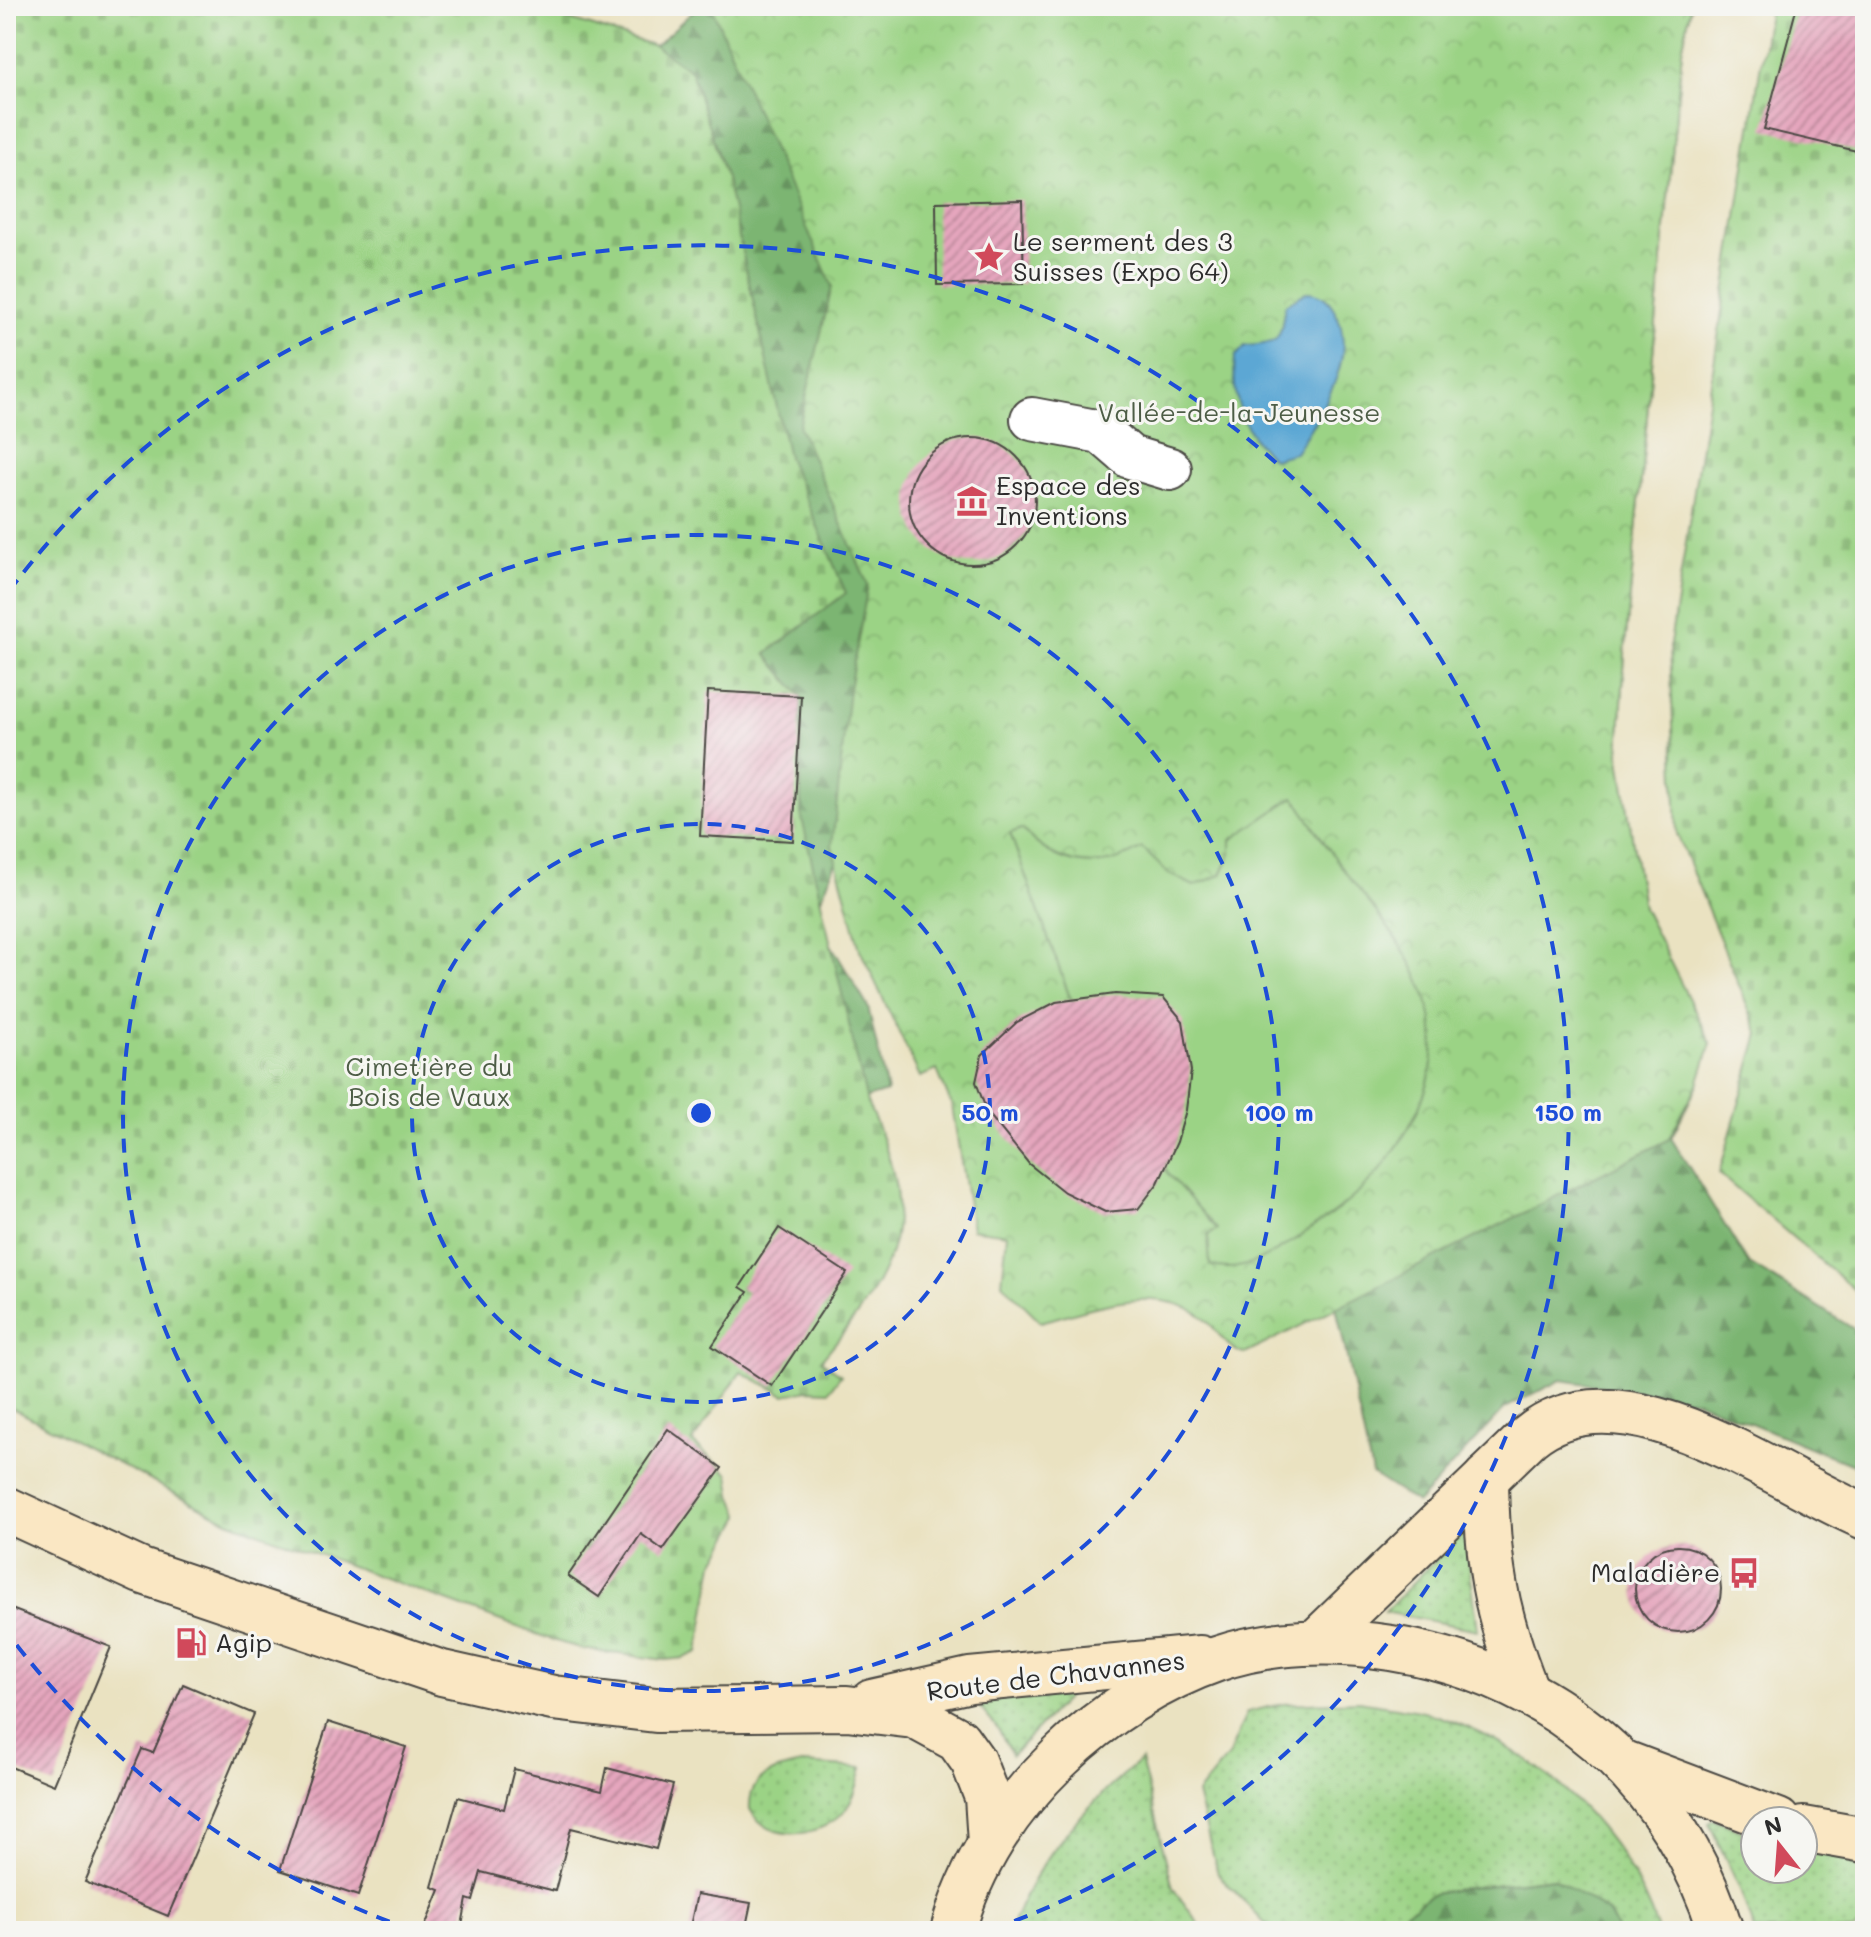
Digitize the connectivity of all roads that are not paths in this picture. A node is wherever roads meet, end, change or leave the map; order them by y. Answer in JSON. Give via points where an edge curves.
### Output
{"nodes":[{"id":1,"x":1032,"y":419,"type":"dead end"},
{"id":2,"x":1170,"y":469,"type":"dead end"},
{"id":3,"x":1486,"y":1478,"type":"junction"},
{"id":4,"x":6,"y":1509,"type":"edge"},
{"id":5,"x":1865,"y":1517,"type":"edge"},
{"id":6,"x":1316,"y":1642,"type":"junction"},
{"id":7,"x":1218,"y":1658,"type":"junction"},
{"id":8,"x":1526,"y":1690,"type":"junction"},
{"id":9,"x":847,"y":1708,"type":"junction"},
{"id":10,"x":1623,"y":1762,"type":"junction"},
{"id":11,"x":1739,"y":1806,"type":"edge"},
{"id":12,"x":1819,"y":1832,"type":"edge"},
{"id":13,"x":1865,"y":1840,"type":"edge"},
{"id":14,"x":990,"y":1843,"type":"junction"},
{"id":15,"x":953,"y":1931,"type":"edge"},
{"id":16,"x":1721,"y":1931,"type":"edge"}],
"edges":[{"from":1,"to":2,"type":"street","via":[[1101,432],[1130,457]]},
{"from":3,"to":5,"type":"main road","via":[[1541,1426],[1584,1411],[1615,1410],[1674,1425]]},
{"from":3,"to":6,"type":"main road"},
{"from":3,"to":8,"type":"main road","via":[[1491,1582]]},
{"from":4,"to":9,"type":"main road","name":"Route de Chavannes","via":[[141,1571],[442,1673],[553,1698],[656,1710]]},
{"from":6,"to":7,"type":"main road"},
{"from":6,"to":8,"type":"main road","via":[[1439,1656]]},
{"from":7,"to":9,"type":"main road","name":"Route de Chavannes","via":[[970,1680]]},
{"from":7,"to":14,"type":"main road","via":[[1127,1703],[1081,1736],[1036,1780]]},
{"from":8,"to":10,"type":"main road","via":[[1576,1722]]},
{"from":9,"to":14,"type":"main road","name":"Route de Chavannes","via":[[914,1716],[958,1740],[982,1779]]},
{"from":10,"to":11,"type":"main road"},
{"from":10,"to":16,"type":"main road","via":[[1671,1822],[1704,1883]]},
{"from":12,"to":13,"type":"main road"},
{"from":14,"to":15,"type":"main road"}]}
